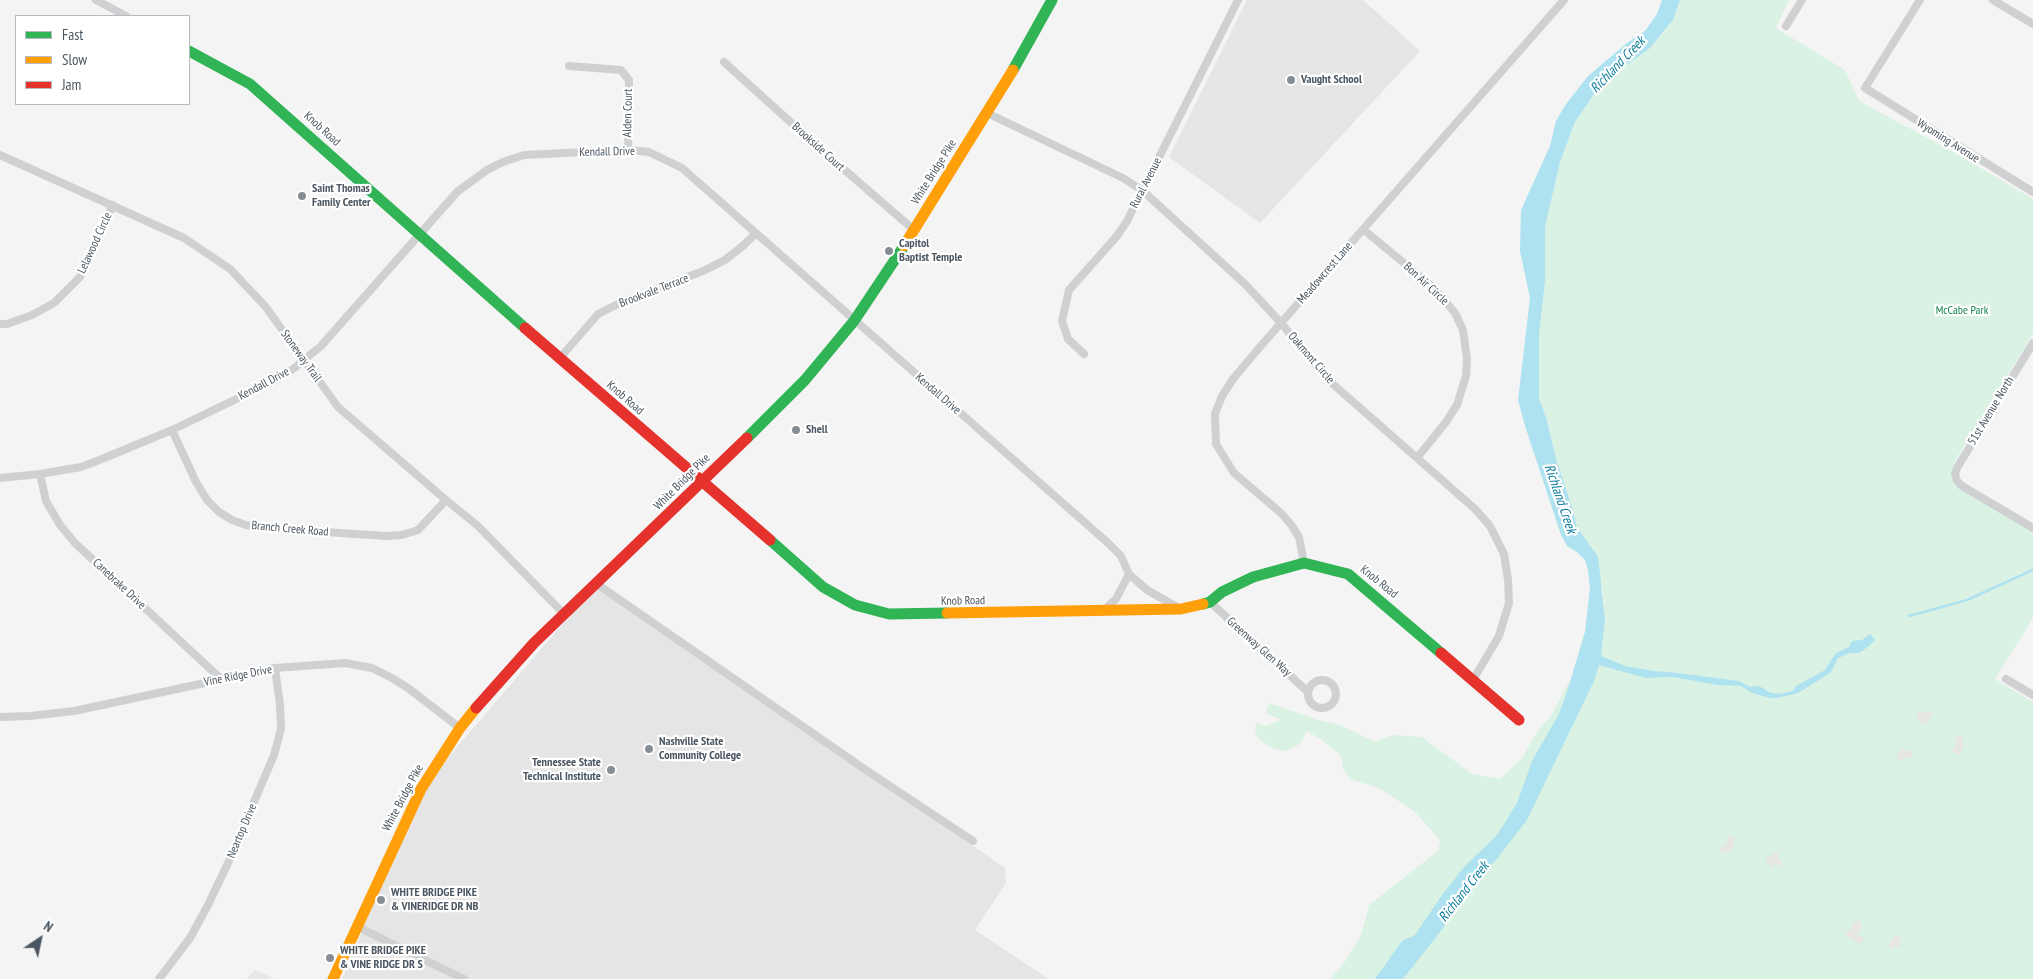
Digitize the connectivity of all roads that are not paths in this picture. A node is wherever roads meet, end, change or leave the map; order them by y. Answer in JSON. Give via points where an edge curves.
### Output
{"nodes":[{"id":1,"x":96,"y":0,"type":"edge"},
{"id":2,"x":1052,"y":0,"type":"edge"},
{"id":3,"x":1238,"y":0,"type":"edge"},
{"id":4,"x":1564,"y":0,"type":"edge"},
{"id":5,"x":1802,"y":0,"type":"edge"},
{"id":6,"x":1920,"y":0,"type":"edge"},
{"id":7,"x":1993,"y":0,"type":"edge"},
{"id":8,"x":124,"y":15,"type":"edge"},
{"id":9,"x":2033,"y":24,"type":"edge"},
{"id":10,"x":1786,"y":26,"type":"dead end"},
{"id":11,"x":190,"y":52,"type":"edge"},
{"id":12,"x":724,"y":62,"type":"dead end"},
{"id":13,"x":569,"y":66,"type":"dead end"},
{"id":14,"x":987,"y":113,"type":"junction"},
{"id":15,"x":628,"y":150,"type":"junction"},
{"id":16,"x":0,"y":155,"type":"edge"},
{"id":17,"x":1143,"y":191,"type":"junction"},
{"id":18,"x":2033,"y":192,"type":"edge"},
{"id":19,"x":113,"y":205,"type":"junction"},
{"id":20,"x":914,"y":230,"type":"junction"},
{"id":21,"x":1364,"y":230,"type":"junction"},
{"id":22,"x":756,"y":233,"type":"junction"},
{"id":23,"x":420,"y":236,"type":"junction"},
{"id":24,"x":854,"y":320,"type":"junction"},
{"id":25,"x":1282,"y":323,"type":"junction"},
{"id":26,"x":0,"y":324,"type":"edge"},
{"id":27,"x":2033,"y":343,"type":"edge"},
{"id":28,"x":1084,"y":354,"type":"dead end"},
{"id":29,"x":560,"y":358,"type":"junction"},
{"id":30,"x":303,"y":361,"type":"junction"},
{"id":31,"x":172,"y":430,"type":"junction"},
{"id":32,"x":1417,"y":458,"type":"junction"},
{"id":33,"x":40,"y":474,"type":"junction"},
{"id":34,"x":0,"y":478,"type":"edge"},
{"id":35,"x":702,"y":482,"type":"junction"},
{"id":36,"x":446,"y":500,"type":"junction"},
{"id":37,"x":2033,"y":528,"type":"edge"},
{"id":38,"x":1304,"y":564,"type":"junction"},
{"id":39,"x":1129,"y":574,"type":"junction"},
{"id":40,"x":597,"y":584,"type":"junction"},
{"id":41,"x":1210,"y":602,"type":"junction"},
{"id":42,"x":1181,"y":609,"type":"junction"},
{"id":43,"x":1102,"y":612,"type":"junction"},
{"id":44,"x":564,"y":614,"type":"junction"},
{"id":45,"x":275,"y":668,"type":"junction"},
{"id":46,"x":221,"y":679,"type":"junction"},
{"id":47,"x":2006,"y":679,"type":"dead end"},
{"id":48,"x":1473,"y":680,"type":"junction"},
{"id":49,"x":1308,"y":692,"type":"dead end"},
{"id":50,"x":2033,"y":695,"type":"edge"},
{"id":51,"x":0,"y":717,"type":"edge"},
{"id":52,"x":1519,"y":720,"type":"dead end"},
{"id":53,"x":460,"y":728,"type":"junction"},
{"id":54,"x":973,"y":841,"type":"dead end"},
{"id":55,"x":356,"y":926,"type":"junction"},
{"id":56,"x":159,"y":979,"type":"edge"},
{"id":57,"x":333,"y":979,"type":"edge"},
{"id":58,"x":464,"y":979,"type":"edge"}],
"edges":[{"from":1,"to":8,"type":"street"},
{"from":2,"to":14,"type":"street","name":"White Bridge Pike"},
{"from":3,"to":17,"type":"street","name":"Rural Avenue"},
{"from":4,"to":21,"type":"street","name":"Meadowcrest Lane"},
{"from":5,"to":10,"type":"street"},
{"from":6,"to":18,"type":"street","name":"Wyoming Avenue","via":[[1865,88]]},
{"from":7,"to":9,"type":"street"},
{"from":11,"to":23,"type":"street","name":"Knob Road","via":[[250,84]]},
{"from":12,"to":20,"type":"street","name":"Brookside Court"},
{"from":13,"to":15,"type":"street","name":"Alden Court","via":[[621,70],[628,80]]},
{"from":14,"to":17,"type":"street","name":"Oakmont Circle","via":[[1123,178]]},
{"from":14,"to":20,"type":"street","name":"White Bridge Pike"},
{"from":15,"to":22,"type":"street","name":"Kendall Drive","via":[[649,152],[682,168]]},
{"from":15,"to":23,"type":"street","name":"Kendall Drive","via":[[524,155],[503,162],[457,192]]},
{"from":16,"to":19,"type":"street","name":"Stoneway Trail"},
{"from":17,"to":25,"type":"street","name":"Oakmont Circle","via":[[1245,284]]},
{"from":17,"to":28,"type":"street","name":"Rural Avenue","via":[[1117,236],[1069,290],[1062,321],[1068,339]]},
{"from":19,"to":26,"type":"street","name":"Lelawood Circle","via":[[80,277],[54,303],[32,315]]},
{"from":19,"to":30,"type":"street","name":"Stoneway Trail","via":[[184,238],[230,269],[265,306]]},
{"from":20,"to":24,"type":"street","name":"White Bridge Pike"},
{"from":21,"to":25,"type":"street","name":"Meadowcrest Lane"},
{"from":21,"to":32,"type":"street","name":"Bon Air Circle","via":[[1434,288],[1455,312],[1463,330],[1466,376],[1456,405]]},
{"from":22,"to":24,"type":"street","name":"Kendall Drive"},
{"from":22,"to":29,"type":"street","name":"Brookvale Terrace","via":[[725,260],[703,272],[598,314]]},
{"from":23,"to":29,"type":"street","name":"Knob Road"},
{"from":23,"to":30,"type":"street","name":"Kendall Drive","via":[[321,346]]},
{"from":24,"to":35,"type":"street","name":"White Bridge Pike","via":[[805,380]]},
{"from":24,"to":39,"type":"street","name":"Kendall Drive","via":[[1107,542],[1121,556]]},
{"from":25,"to":32,"type":"street","name":"Oakmont Circle","via":[[1326,378]]},
{"from":25,"to":38,"type":"street","name":"Meadowcrest Lane","via":[[1222,396],[1215,414],[1216,444],[1234,473],[1292,526],[1299,537]]},
{"from":27,"to":37,"type":"street","name":"51st Avenue North","via":[[1955,474],[1965,488]]},
{"from":29,"to":35,"type":"street","name":"Knob Road"},
{"from":30,"to":31,"type":"street","name":"Kendall Drive","via":[[278,379]]},
{"from":30,"to":36,"type":"street","name":"Stoneway Trail","via":[[338,407]]},
{"from":31,"to":33,"type":"street","name":"Kendall Drive","via":[[81,467]]},
{"from":31,"to":36,"type":"street","name":"Branch Creek Road","via":[[207,500],[219,512],[246,525],[402,535],[418,530]]},
{"from":32,"to":48,"type":"street","name":"Oakmont Circle","via":[[1475,509],[1490,526],[1504,554],[1509,603],[1499,636]]},
{"from":33,"to":34,"type":"street","name":"Kendall Drive"},
{"from":33,"to":46,"type":"street","name":"Canebrake Drive","via":[[46,501],[75,543]]},
{"from":35,"to":40,"type":"street","name":"White Bridge Pike"},
{"from":35,"to":43,"type":"street","name":"Knob Road","via":[[823,587],[855,605],[888,614]]},
{"from":36,"to":44,"type":"street","name":"Stoneway Trail","via":[[478,526]]},
{"from":38,"to":41,"type":"street","name":"Knob Road","via":[[1253,577],[1222,592]]},
{"from":38,"to":48,"type":"street","name":"Knob Road","via":[[1348,574]]},
{"from":39,"to":42,"type":"street","name":"Kendall Drive","via":[[1147,590]]},
{"from":39,"to":43,"type":"street","via":[[1116,599]]},
{"from":40,"to":44,"type":"street","name":"White Bridge Pike"},
{"from":40,"to":54,"type":"street"},
{"from":41,"to":42,"type":"street","name":"Knob Road"},
{"from":41,"to":49,"type":"street","name":"Greenway Glen Way"},
{"from":42,"to":43,"type":"street","name":"Knob Road"},
{"from":44,"to":53,"type":"street","name":"White Bridge Pike","via":[[492,688]]},
{"from":45,"to":46,"type":"street","name":"Vine Ridge Drive"},
{"from":45,"to":53,"type":"street","name":"Vine Ridge Drive","via":[[345,662],[372,668],[408,688]]},
{"from":45,"to":56,"type":"street","name":"Neartop Drive","via":[[280,729],[274,755],[208,905],[190,938]]},
{"from":46,"to":51,"type":"street","name":"Vine Ridge Drive","via":[[74,711]]},
{"from":47,"to":50,"type":"street"},
{"from":48,"to":52,"type":"street","name":"Knob Road"},
{"from":53,"to":55,"type":"street","name":"White Bridge Pike","via":[[421,789]]},
{"from":55,"to":57,"type":"street","name":"White Bridge Pike"},
{"from":55,"to":58,"type":"street"}]}
